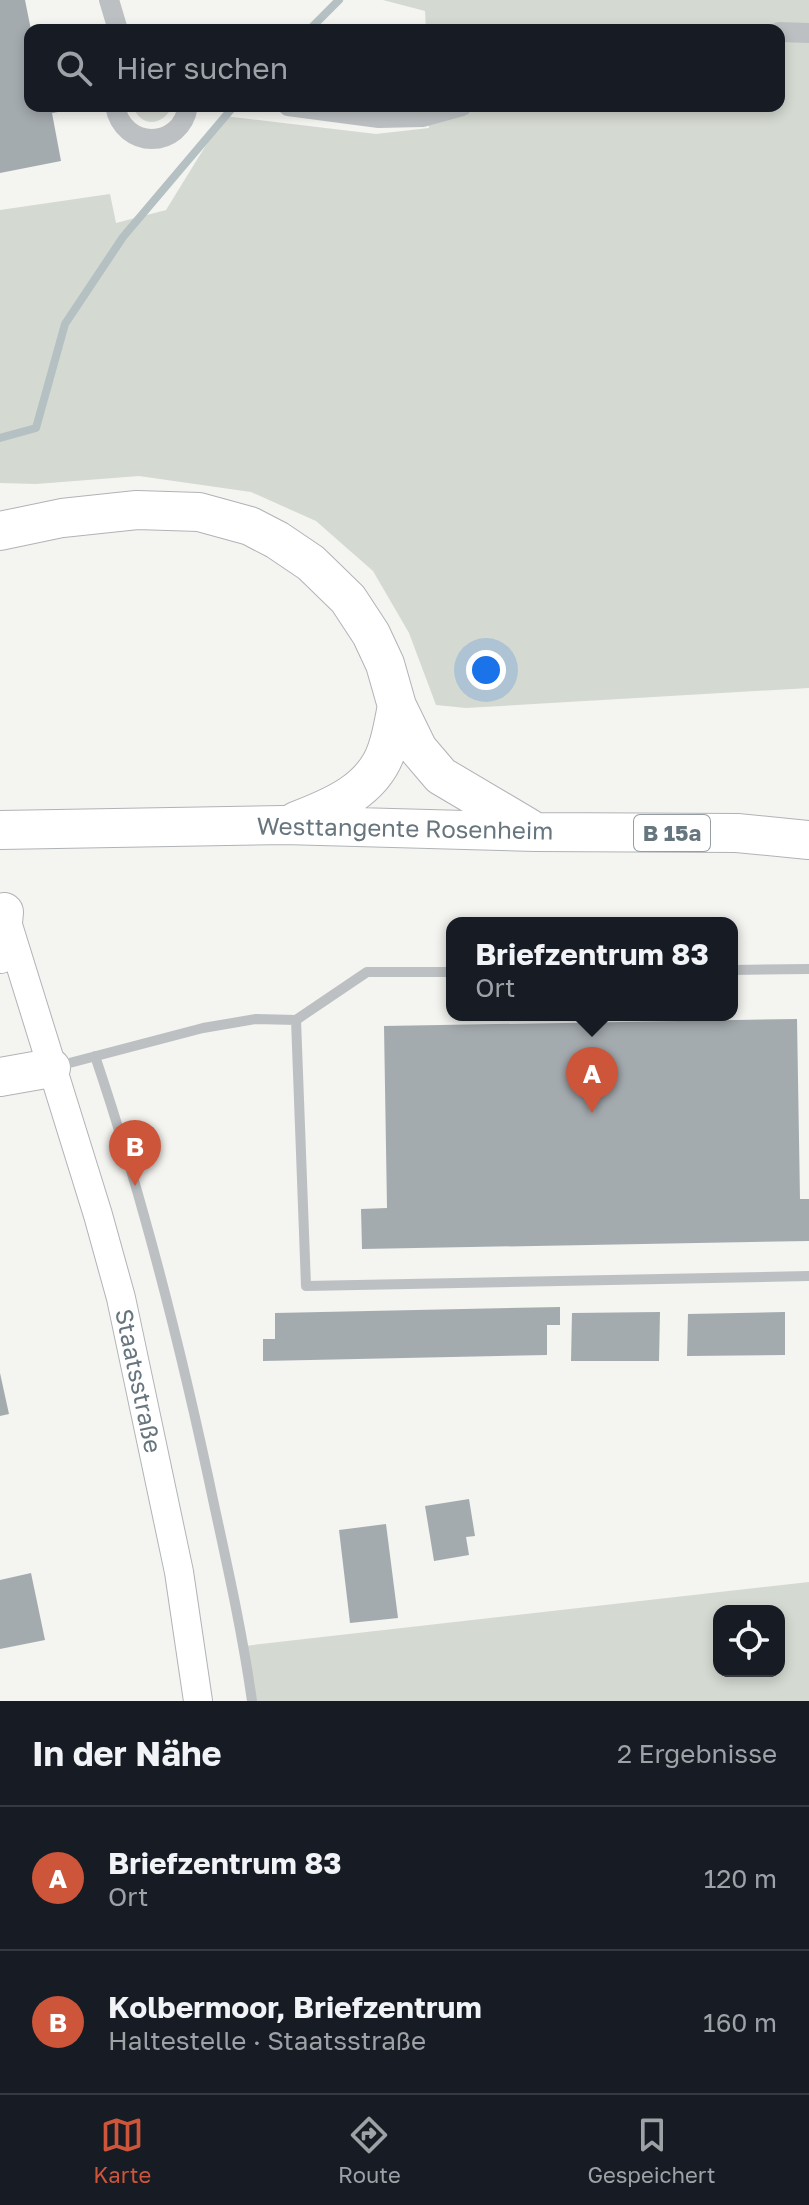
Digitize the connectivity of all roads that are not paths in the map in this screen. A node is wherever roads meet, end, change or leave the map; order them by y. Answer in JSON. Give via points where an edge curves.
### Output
{"nodes":[{"id":1,"x":109,"y":0,"type":"edge"},
{"id":2,"x":116,"y":24,"type":"edge"},
{"id":3,"x":785,"y":32,"type":"edge"},
{"id":4,"x":809,"y":33,"type":"edge"},
{"id":5,"x":116,"y":112,"type":"edge"},
{"id":6,"x":186,"y":112,"type":"edge"},
{"id":7,"x":334,"y":112,"type":"edge"},
{"id":8,"x":440,"y":112,"type":"edge"},
{"id":9,"x":0,"y":512,"type":"edge"},
{"id":10,"x":62,"y":518,"type":"junction"},
{"id":11,"x":0,"y":531,"type":"edge"},
{"id":12,"x":0,"y":554,"type":"edge"},
{"id":13,"x":397,"y":706,"type":"junction"},
{"id":14,"x":284,"y":825,"type":"junction"},
{"id":15,"x":0,"y":830,"type":"edge"},
{"id":16,"x":535,"y":832,"type":"junction"},
{"id":17,"x":809,"y":840,"type":"edge"},
{"id":18,"x":2,"y":904,"type":"edge"},
{"id":19,"x":0,"y":954,"type":"edge"},
{"id":20,"x":809,"y":969,"type":"edge"},
{"id":21,"x":738,"y":970,"type":"edge"},
{"id":22,"x":446,"y":972,"type":"edge"},
{"id":23,"x":296,"y":1020,"type":"junction"},
{"id":24,"x":95,"y":1056,"type":"junction"},
{"id":25,"x":51,"y":1068,"type":"junction"},
{"id":26,"x":0,"y":1077,"type":"edge"},
{"id":27,"x":809,"y":1276,"type":"edge"},
{"id":28,"x":198,"y":1701,"type":"edge"},
{"id":29,"x":252,"y":1701,"type":"edge"}],
"edges":[{"from":1,"to":2,"type":"street"},
{"from":3,"to":4,"type":"street"},
{"from":5,"to":6,"type":"street","via":[[132,134],[154,140],[174,132]]},
{"from":7,"to":8,"type":"street","via":[[379,118]]},
{"from":9,"to":10,"type":"highway"},
{"from":10,"to":11,"type":"highway"},
{"from":10,"to":12,"type":"highway"},
{"from":10,"to":13,"type":"highway","via":[[137,510],[199,512],[250,526],[277,540],[311,563],[348,599],[371,634]]},
{"from":13,"to":14,"type":"highway","via":[[387,752],[359,790]]},
{"from":13,"to":16,"type":"highway","via":[[418,749],[441,776]]},
{"from":14,"to":15,"type":"highway","name":"Westtangente Rosenheim","number":"B 15a"},
{"from":14,"to":16,"type":"highway","name":"Westtangente Rosenheim","number":"B 15a"},
{"from":16,"to":17,"type":"highway","name":"Westtangente Rosenheim","number":"B 15a","via":[[737,833]]},
{"from":18,"to":19,"type":"highway"},
{"from":18,"to":25,"type":"main road","name":"Staatsstraße"},
{"from":20,"to":21,"type":"lane"},
{"from":22,"to":23,"type":"lane","via":[[367,972]]},
{"from":23,"to":24,"type":"lane","via":[[256,1019],[203,1028]]},
{"from":23,"to":27,"type":"lane","via":[[306,1286]]},
{"from":24,"to":25,"type":"lane"},
{"from":24,"to":29,"type":"lane","via":[[124,1143],[195,1415]]},
{"from":25,"to":26,"type":"highway"},
{"from":25,"to":28,"type":"main road","name":"Staatsstraße","via":[[121,1298],[179,1572]]}]}
